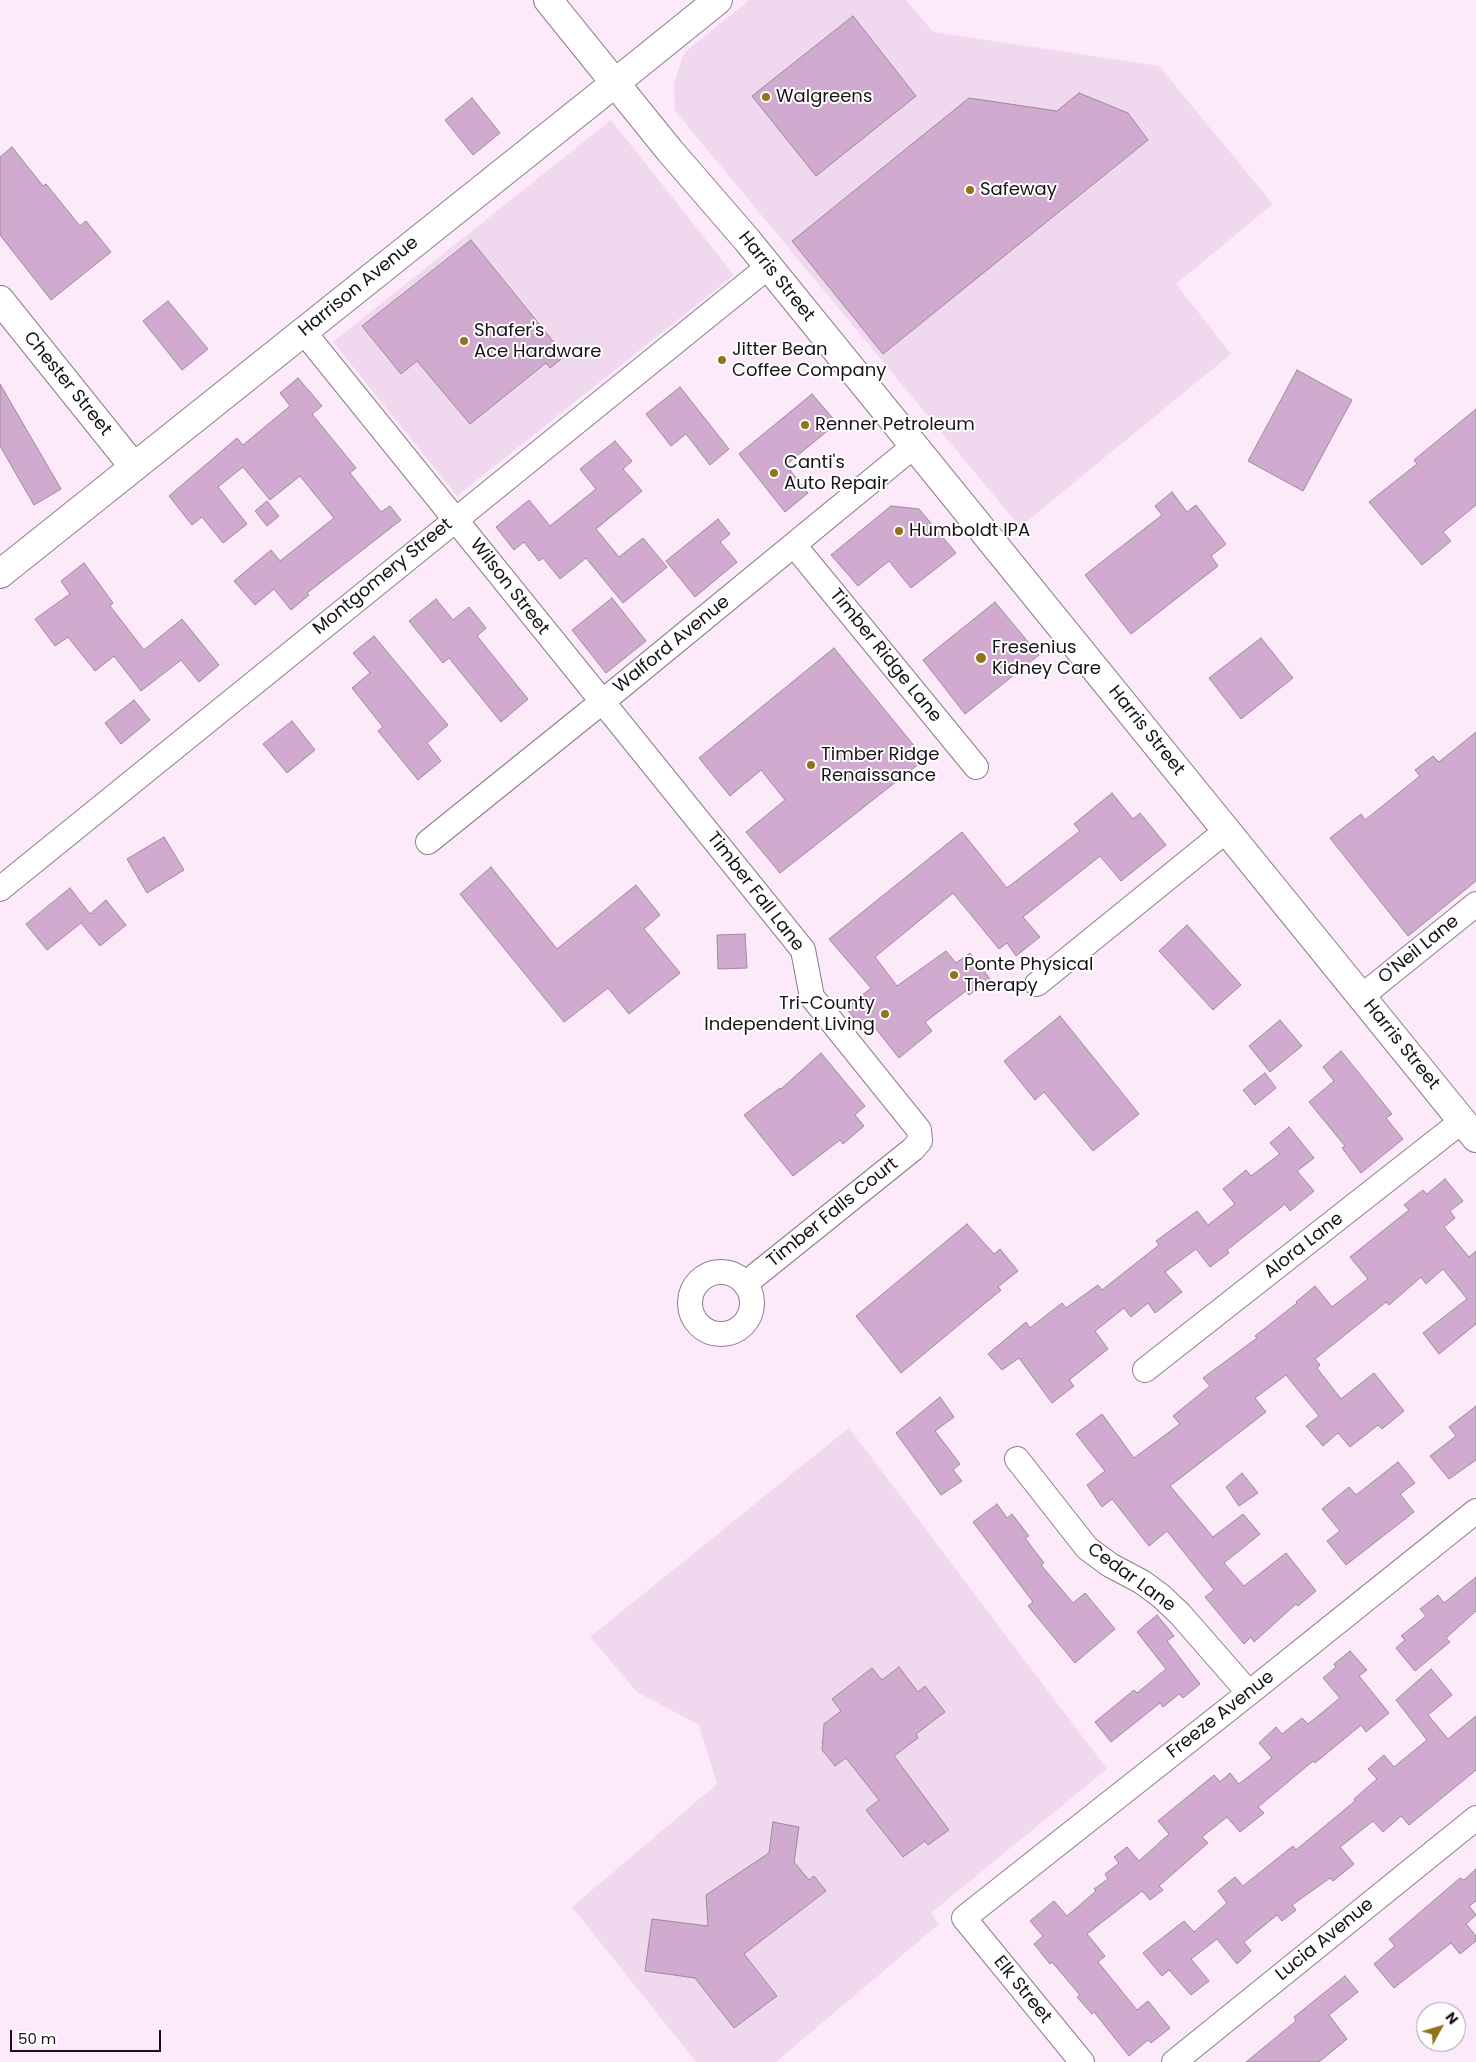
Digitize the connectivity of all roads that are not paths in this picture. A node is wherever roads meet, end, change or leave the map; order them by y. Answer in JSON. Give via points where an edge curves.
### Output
{"nodes":[{"id":1,"x":548,"y":0,"type":"edge"},
{"id":2,"x":718,"y":0,"type":"edge"},
{"id":3,"x":615,"y":83,"type":"junction"},
{"id":4,"x":768,"y":266,"type":"junction"},
{"id":5,"x":0,"y":300,"type":"edge"},
{"id":6,"x":303,"y":331,"type":"junction"},
{"id":7,"x":914,"y":446,"type":"junction"},
{"id":8,"x":134,"y":467,"type":"junction"},
{"id":9,"x":456,"y":519,"type":"junction"},
{"id":10,"x":794,"y":545,"type":"junction"},
{"id":11,"x":0,"y":574,"type":"edge"},
{"id":12,"x":602,"y":702,"type":"junction"},
{"id":13,"x":976,"y":767,"type":"dead end"},
{"id":14,"x":1228,"y":830,"type":"junction"},
{"id":15,"x":428,"y":842,"type":"dead end"},
{"id":16,"x":0,"y":890,"type":"edge"},
{"id":17,"x":1476,"y":904,"type":"edge"},
{"id":18,"x":1037,"y":984,"type":"dead end"},
{"id":19,"x":1362,"y":996,"type":"junction"},
{"id":20,"x":1469,"y":1130,"type":"edge"},
{"id":21,"x":920,"y":1141,"type":"joint"},
{"id":22,"x":745,"y":1284,"type":"dead end"},
{"id":23,"x":1144,"y":1370,"type":"dead end"},
{"id":24,"x":1017,"y":1460,"type":"dead end"},
{"id":25,"x":1476,"y":1511,"type":"edge"},
{"id":26,"x":1249,"y":1693,"type":"junction"},
{"id":27,"x":1476,"y":1818,"type":"edge"},
{"id":28,"x":964,"y":1918,"type":"joint"},
{"id":29,"x":1082,"y":2062,"type":"edge"},
{"id":30,"x":1174,"y":2062,"type":"edge"}],
"edges":[{"from":1,"to":3,"type":"main road","name":"Harris Street"},
{"from":2,"to":3,"type":"main road","name":"Harrison Avenue"},
{"from":3,"to":4,"type":"main road","name":"Harris Street"},
{"from":3,"to":6,"type":"main road","name":"Harrison Avenue"},
{"from":4,"to":7,"type":"main road","name":"Harris Street"},
{"from":4,"to":9,"type":"street","name":"Montgomery Street"},
{"from":5,"to":8,"type":"main road","name":"Chester Street"},
{"from":6,"to":8,"type":"main road","name":"Harrison Avenue"},
{"from":6,"to":9,"type":"street","name":"Wilson Street"},
{"from":7,"to":10,"type":"street","name":"Walford Avenue"},
{"from":7,"to":14,"type":"main road","name":"Harris Street"},
{"from":8,"to":11,"type":"main road","name":"Harrison Avenue"},
{"from":9,"to":12,"type":"street","name":"Wilson Street"},
{"from":9,"to":16,"type":"street","name":"Montgomery Street"},
{"from":10,"to":12,"type":"street","name":"Walford Avenue"},
{"from":10,"to":13,"type":"street","name":"Timber Ridge Lane"},
{"from":12,"to":15,"type":"street","name":"Walford Avenue"},
{"from":12,"to":21,"type":"street","name":"Timber Fall Lane","via":[[803,950],[812,997],[919,1130]]},
{"from":14,"to":18,"type":"street"},
{"from":14,"to":19,"type":"main road","name":"Harris Street"},
{"from":17,"to":19,"type":"street","name":"O'Neil Lane"},
{"from":19,"to":20,"type":"main road","name":"Harris Street"},
{"from":20,"to":23,"type":"street","name":"Alora Lane"},
{"from":21,"to":22,"type":"street","name":"Timber Falls Court"},
{"from":24,"to":26,"type":"street","name":"Cedar Lane","via":[[1087,1548],[1161,1596]]},
{"from":25,"to":26,"type":"street","name":"Freeze Avenue"},
{"from":26,"to":28,"type":"street","name":"Freeze Avenue"},
{"from":27,"to":30,"type":"street","name":"Lucia Avenue"},
{"from":28,"to":29,"type":"street","name":"Elk Street"}]}
